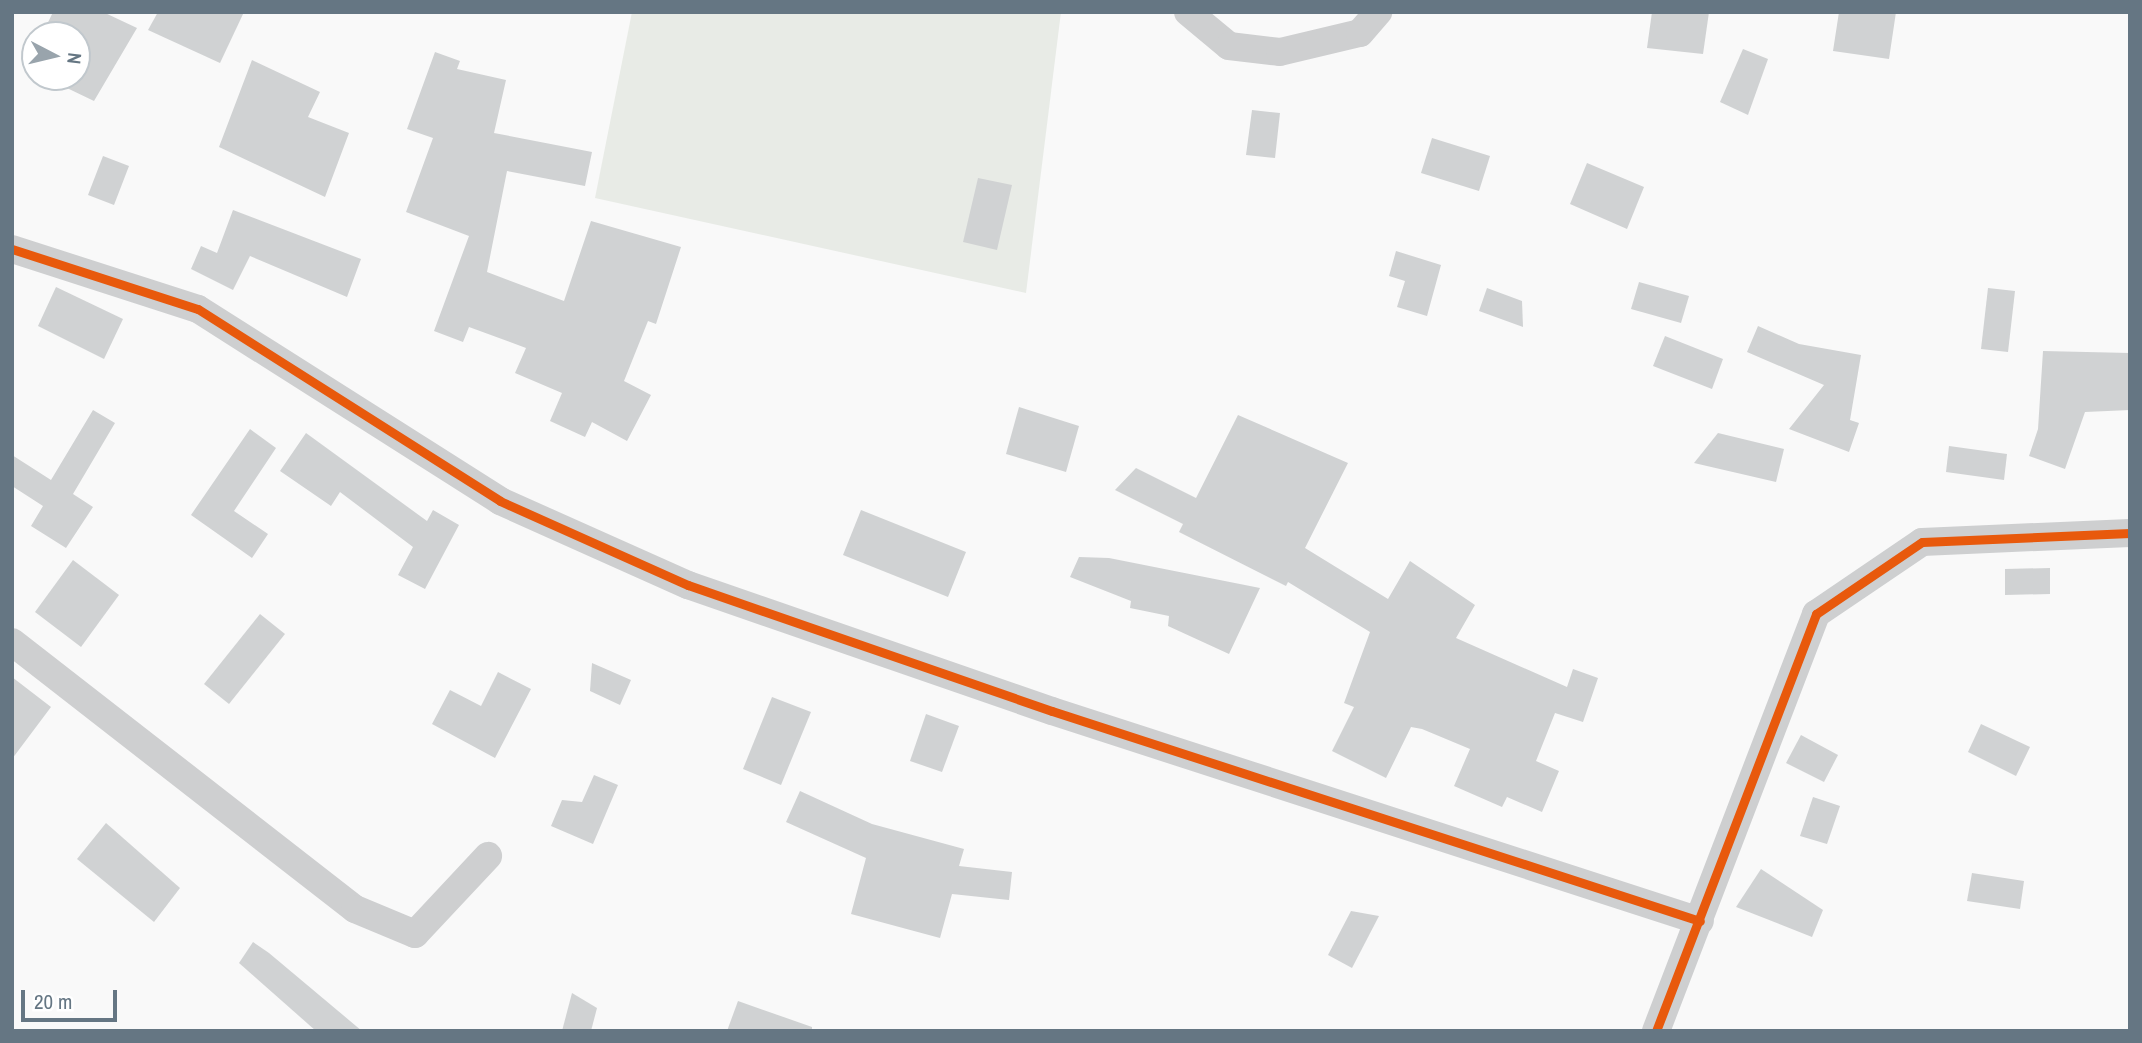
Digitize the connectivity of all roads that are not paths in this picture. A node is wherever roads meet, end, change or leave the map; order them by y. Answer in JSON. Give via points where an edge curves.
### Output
{"nodes":[{"id":1,"x":1188,"y":12,"type":"edge"},
{"id":2,"x":1378,"y":12,"type":"edge"},
{"id":3,"x":12,"y":249,"type":"edge"},
{"id":4,"x":2130,"y":533,"type":"edge"},
{"id":5,"x":12,"y":642,"type":"edge"},
{"id":6,"x":488,"y":856,"type":"dead end"},
{"id":7,"x":1700,"y":921,"type":"junction"},
{"id":8,"x":1656,"y":1031,"type":"edge"}],
"edges":[{"from":1,"to":2,"type":"street","via":[[1229,46],[1280,52],[1360,33]]},
{"from":3,"to":7,"type":"street","via":[[198,309],[500,501],[688,585],[1052,711]]},
{"from":4,"to":7,"type":"street","via":[[1922,542],[1816,614]]},
{"from":5,"to":6,"type":"street","via":[[355,909],[415,934]]},
{"from":7,"to":8,"type":"street"}]}
